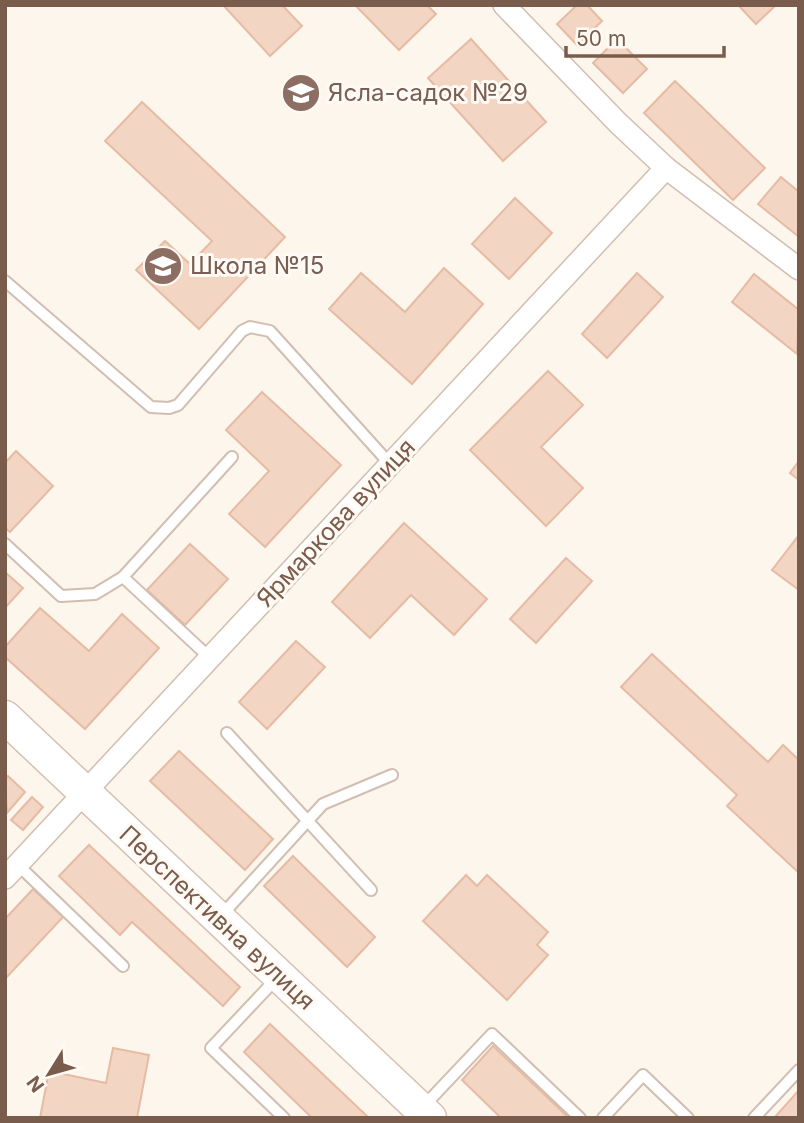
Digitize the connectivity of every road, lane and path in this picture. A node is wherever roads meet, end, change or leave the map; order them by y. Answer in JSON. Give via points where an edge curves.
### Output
{"nodes":[{"id":1,"x":504,"y":5,"type":"edge"},
{"id":2,"x":666,"y":168,"type":"junction"},
{"id":3,"x":799,"y":270,"type":"edge"},
{"id":4,"x":5,"y":281,"type":"edge"},
{"id":5,"x":232,"y":457,"type":"dead end"},
{"id":6,"x":390,"y":464,"type":"junction"},
{"id":7,"x":5,"y":544,"type":"edge"},
{"id":8,"x":123,"y":578,"type":"junction"},
{"id":9,"x":210,"y":658,"type":"junction"},
{"id":10,"x":5,"y":717,"type":"edge"},
{"id":11,"x":227,"y":733,"type":"dead end"},
{"id":12,"x":392,"y":775,"type":"dead end"},
{"id":13,"x":85,"y":792,"type":"junction"},
{"id":14,"x":306,"y":822,"type":"junction"},
{"id":15,"x":12,"y":871,"type":"edge"},
{"id":16,"x":371,"y":890,"type":"dead end"},
{"id":17,"x":218,"y":918,"type":"junction"},
{"id":18,"x":123,"y":966,"type":"dead end"},
{"id":19,"x":279,"y":976,"type":"junction"},
{"id":20,"x":799,"y":1070,"type":"edge"},
{"id":21,"x":425,"y":1114,"type":"edge"},
{"id":22,"x":284,"y":1118,"type":"edge"},
{"id":23,"x":580,"y":1118,"type":"edge"},
{"id":24,"x":603,"y":1118,"type":"edge"},
{"id":25,"x":688,"y":1118,"type":"edge"},
{"id":26,"x":754,"y":1118,"type":"edge"}],
"edges":[{"from":1,"to":2,"type":"street"},
{"from":2,"to":3,"type":"street"},
{"from":2,"to":6,"type":"street","name":"Ярмаркова вулиця"},
{"from":4,"to":6,"type":"lane","via":[[151,407],[178,405],[242,331],[250,327],[270,331]]},
{"from":5,"to":8,"type":"lane"},
{"from":6,"to":9,"type":"street","name":"Ярмаркова вулиця"},
{"from":7,"to":8,"type":"lane","via":[[61,596],[95,594]]},
{"from":8,"to":9,"type":"lane"},
{"from":9,"to":13,"type":"street","name":"Ярмаркова вулиця"},
{"from":10,"to":13,"type":"street","name":"Перспективна вулиця"},
{"from":11,"to":14,"type":"lane"},
{"from":12,"to":14,"type":"lane","via":[[323,804]]},
{"from":13,"to":15,"type":"street","name":"Ярмаркова вулиця"},
{"from":13,"to":17,"type":"street","name":"Перспективна вулиця"},
{"from":14,"to":16,"type":"lane"},
{"from":14,"to":17,"type":"lane"},
{"from":15,"to":18,"type":"lane"},
{"from":17,"to":19,"type":"street","name":"Перспективна вулиця"},
{"from":19,"to":21,"type":"street","name":"Перспективна вулиця"},
{"from":19,"to":22,"type":"lane","via":[[211,1048]]},
{"from":20,"to":26,"type":"lane"},
{"from":21,"to":23,"type":"lane","via":[[492,1034]]},
{"from":24,"to":25,"type":"lane","via":[[643,1075]]}]}
